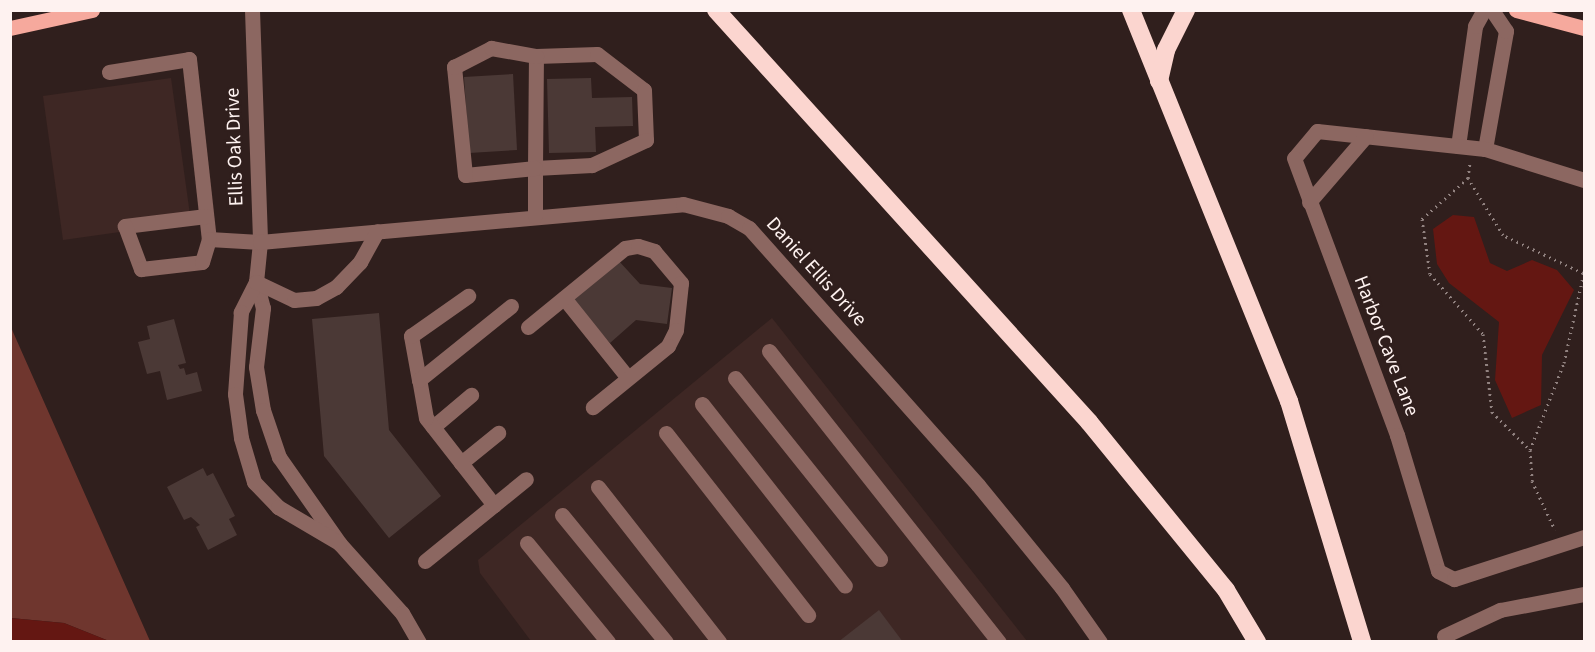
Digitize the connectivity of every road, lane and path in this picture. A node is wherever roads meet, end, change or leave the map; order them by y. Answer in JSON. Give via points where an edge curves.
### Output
{"nodes":[{"id":1,"x":92,"y":10,"type":"edge"},
{"id":2,"x":252,"y":10,"type":"edge"},
{"id":3,"x":716,"y":10,"type":"edge"},
{"id":4,"x":737,"y":10,"type":"edge"},
{"id":5,"x":1131,"y":10,"type":"edge"},
{"id":6,"x":1186,"y":10,"type":"edge"},
{"id":7,"x":1484,"y":10,"type":"edge"},
{"id":8,"x":1492,"y":10,"type":"edge"},
{"id":9,"x":1516,"y":10,"type":"edge"},
{"id":10,"x":10,"y":28,"type":"edge"},
{"id":11,"x":1584,"y":28,"type":"edge"},
{"id":12,"x":751,"y":45,"type":"junction"},
{"id":13,"x":536,"y":56,"type":"junction"},
{"id":14,"x":109,"y":72,"type":"dead end"},
{"id":15,"x":1160,"y":81,"type":"junction"},
{"id":16,"x":1366,"y":136,"type":"junction"},
{"id":17,"x":1458,"y":146,"type":"junction"},
{"id":18,"x":1485,"y":149,"type":"junction"},
{"id":19,"x":535,"y":168,"type":"junction"},
{"id":20,"x":1584,"y":180,"type":"edge"},
{"id":21,"x":1309,"y":202,"type":"junction"},
{"id":22,"x":206,"y":216,"type":"junction"},
{"id":23,"x":535,"y":216,"type":"junction"},
{"id":24,"x":377,"y":231,"type":"junction"},
{"id":25,"x":209,"y":239,"type":"junction"},
{"id":26,"x":260,"y":242,"type":"junction"},
{"id":27,"x":1584,"y":272,"type":"edge"},
{"id":28,"x":256,"y":282,"type":"junction"},
{"id":29,"x":468,"y":296,"type":"dead end"},
{"id":30,"x":564,"y":298,"type":"junction"},
{"id":31,"x":511,"y":306,"type":"dead end"},
{"id":32,"x":528,"y":327,"type":"dead end"},
{"id":33,"x":769,"y":351,"type":"dead end"},
{"id":34,"x":628,"y":378,"type":"junction"},
{"id":35,"x":735,"y":378,"type":"dead end"},
{"id":36,"x":418,"y":380,"type":"junction"},
{"id":37,"x":471,"y":395,"type":"dead end"},
{"id":38,"x":702,"y":404,"type":"dead end"},
{"id":39,"x":593,"y":407,"type":"dead end"},
{"id":40,"x":433,"y":427,"type":"junction"},
{"id":41,"x":498,"y":433,"type":"dead end"},
{"id":42,"x":666,"y":433,"type":"dead end"},
{"id":43,"x":1530,"y":450,"type":"junction"},
{"id":44,"x":461,"y":463,"type":"junction"},
{"id":45,"x":526,"y":479,"type":"dead end"},
{"id":46,"x":598,"y":487,"type":"dead end"},
{"id":47,"x":494,"y":505,"type":"junction"},
{"id":48,"x":562,"y":515,"type":"dead end"},
{"id":49,"x":1584,"y":542,"type":"edge"},
{"id":50,"x":527,"y":543,"type":"dead end"},
{"id":51,"x":340,"y":544,"type":"junction"},
{"id":52,"x":1562,"y":546,"type":"junction"},
{"id":53,"x":880,"y":559,"type":"dead end"},
{"id":54,"x":425,"y":561,"type":"dead end"},
{"id":55,"x":845,"y":586,"type":"dead end"},
{"id":56,"x":1584,"y":594,"type":"edge"},
{"id":57,"x":808,"y":615,"type":"dead end"},
{"id":58,"x":1444,"y":636,"type":"dead end"},
{"id":59,"x":419,"y":642,"type":"edge"},
{"id":60,"x":608,"y":642,"type":"edge"},
{"id":61,"x":666,"y":642,"type":"edge"},
{"id":62,"x":719,"y":642,"type":"edge"},
{"id":63,"x":999,"y":642,"type":"edge"},
{"id":64,"x":1100,"y":642,"type":"edge"},
{"id":65,"x":1257,"y":642,"type":"edge"},
{"id":66,"x":1362,"y":642,"type":"edge"}],
"edges":[{"from":1,"to":10,"type":"main road"},
{"from":2,"to":26,"type":"street","name":"Ellis Oak Drive"},
{"from":3,"to":12,"type":"highway"},
{"from":4,"to":12,"type":"highway"},
{"from":5,"to":15,"type":"highway"},
{"from":6,"to":15,"type":"highway","via":[[1166,50]]},
{"from":7,"to":17,"type":"street","via":[[1475,26]]},
{"from":8,"to":18,"type":"street","via":[[1506,32]]},
{"from":9,"to":11,"type":"main road"},
{"from":12,"to":65,"type":"highway","via":[[1154,498],[1226,590]]},
{"from":13,"to":19,"type":"street"},
{"from":13,"to":19,"type":"street","via":[[492,48],[454,67],[465,175]]},
{"from":13,"to":19,"type":"street","via":[[597,54],[644,90],[646,140],[592,165]]},
{"from":14,"to":22,"type":"street","via":[[189,59]]},
{"from":15,"to":66,"type":"highway","via":[[1289,401]]},
{"from":16,"to":17,"type":"street","name":"Harbor Cave Lane"},
{"from":16,"to":21,"type":"street"},
{"from":16,"to":21,"type":"street","name":"Harbor Cave Lane","via":[[1312,133],[1294,158]]},
{"from":17,"to":18,"type":"street","name":"Harbor Cave Lane"},
{"from":18,"to":20,"type":"street","name":"Harbor Cave Lane"},
{"from":19,"to":23,"type":"street"},
{"from":21,"to":52,"type":"street","name":"Harbor Cave Lane","via":[[1396,435],[1438,571],[1454,579]]},
{"from":22,"to":25,"type":"street"},
{"from":22,"to":25,"type":"street","via":[[125,226],[141,269],[202,262]]},
{"from":23,"to":24,"type":"street","name":"Daniel Ellis Drive"},
{"from":23,"to":64,"type":"street","name":"Daniel Ellis Drive","via":[[683,204],[728,216],[749,228],[978,485],[1062,588]]},
{"from":24,"to":26,"type":"street","name":"Daniel Ellis Drive"},
{"from":24,"to":28,"type":"street","via":[[360,262],[336,287],[315,298],[294,300]]},
{"from":25,"to":26,"type":"street","name":"Daniel Ellis Drive"},
{"from":26,"to":28,"type":"street","name":"Ellis Oak Drive"},
{"from":27,"to":43,"type":"path","via":[[1564,363]]},
{"from":27,"to":43,"type":"path","via":[[1503,235],[1468,178],[1422,219],[1430,274],[1483,334],[1492,412]]},
{"from":28,"to":51,"type":"street","name":"Ellis Oak Drive","via":[[264,308],[256,368],[263,410],[279,457]]},
{"from":28,"to":51,"type":"street","name":"Ellis Oak Drive","via":[[241,312],[235,394],[241,438],[254,482],[278,507]]},
{"from":29,"to":36,"type":"street","via":[[411,336]]},
{"from":30,"to":32,"type":"street"},
{"from":30,"to":34,"type":"street"},
{"from":30,"to":34,"type":"street","via":[[625,248],[638,246],[654,251],[681,282],[676,330],[668,346]]},
{"from":31,"to":36,"type":"street"},
{"from":33,"to":63,"type":"street"},
{"from":34,"to":39,"type":"street"},
{"from":35,"to":53,"type":"street"},
{"from":36,"to":40,"type":"street","via":[[426,418]]},
{"from":37,"to":40,"type":"street"},
{"from":38,"to":55,"type":"street"},
{"from":40,"to":44,"type":"street"},
{"from":41,"to":44,"type":"street"},
{"from":42,"to":57,"type":"street"},
{"from":43,"to":52,"type":"path","via":[[1532,481]]},
{"from":44,"to":47,"type":"street"},
{"from":45,"to":47,"type":"street"},
{"from":46,"to":62,"type":"street"},
{"from":47,"to":54,"type":"street"},
{"from":48,"to":61,"type":"street"},
{"from":49,"to":52,"type":"street","name":"Harbor Cave Lane"},
{"from":50,"to":60,"type":"street"},
{"from":51,"to":59,"type":"street","name":"Ellis Oak Drive","via":[[402,613]]},
{"from":56,"to":58,"type":"street","via":[[1500,610]]}]}
